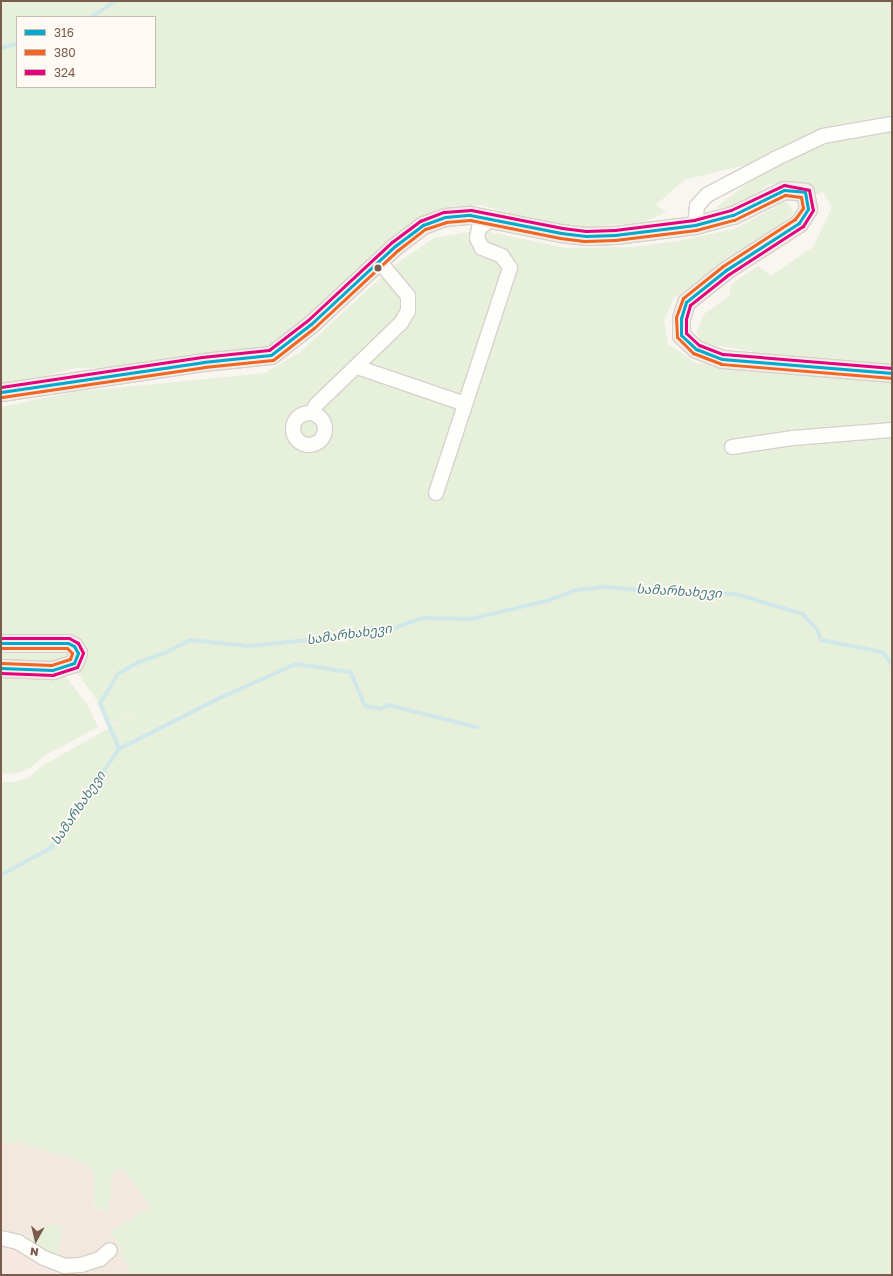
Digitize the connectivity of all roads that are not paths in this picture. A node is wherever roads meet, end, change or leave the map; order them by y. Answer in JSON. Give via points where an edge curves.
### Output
{"nodes":[{"id":1,"x":892,"y":124,"type":"edge"},
{"id":2,"x":493,"y":218,"type":"junction"},
{"id":3,"x":695,"y":225,"type":"junction"},
{"id":4,"x":379,"y":260,"type":"junction"},
{"id":5,"x":357,"y":367,"type":"junction"},
{"id":6,"x":892,"y":373,"type":"edge"},
{"id":7,"x":1,"y":392,"type":"edge"},
{"id":8,"x":465,"y":404,"type":"junction"},
{"id":9,"x":312,"y":412,"type":"dead end"},
{"id":10,"x":892,"y":430,"type":"edge"},
{"id":11,"x":732,"y":447,"type":"dead end"},
{"id":12,"x":436,"y":493,"type":"dead end"},
{"id":13,"x":1,"y":643,"type":"edge"},
{"id":14,"x":1,"y":668,"type":"edge"},
{"id":15,"x":1,"y":1238,"type":"edge"},
{"id":16,"x":110,"y":1250,"type":"dead end"}],
"edges":[{"from":1,"to":3,"type":"street","via":[[823,136],[775,159],[707,195],[697,206]]},
{"from":2,"to":3,"type":"main road","via":[[561,234],[586,236]]},
{"from":2,"to":4,"type":"main road","via":[[457,215],[434,220],[423,225]]},
{"from":2,"to":8,"type":"street","via":[[479,228],[477,238],[482,248],[502,256],[510,268]]},
{"from":3,"to":6,"type":"main road","via":[[733,215],[784,190],[805,192],[808,209],[799,223],[726,270],[686,302],[681,318],[681,335],[696,349],[722,359]]},
{"from":4,"to":5,"type":"street","via":[[408,296],[408,312],[401,323]]},
{"from":4,"to":7,"type":"main road","via":[[310,324],[271,355],[203,362]]},
{"from":5,"to":8,"type":"street"},
{"from":5,"to":9,"type":"street","via":[[316,405]]},
{"from":8,"to":12,"type":"street"},
{"from":10,"to":11,"type":"street","via":[[793,438]]},
{"from":13,"to":14,"type":"main road","via":[[68,643],[74,646],[78,653],[74,663],[52,670]]},
{"from":15,"to":16,"type":"street","via":[[18,1242],[44,1258],[65,1266],[81,1265],[100,1259]]}]}
